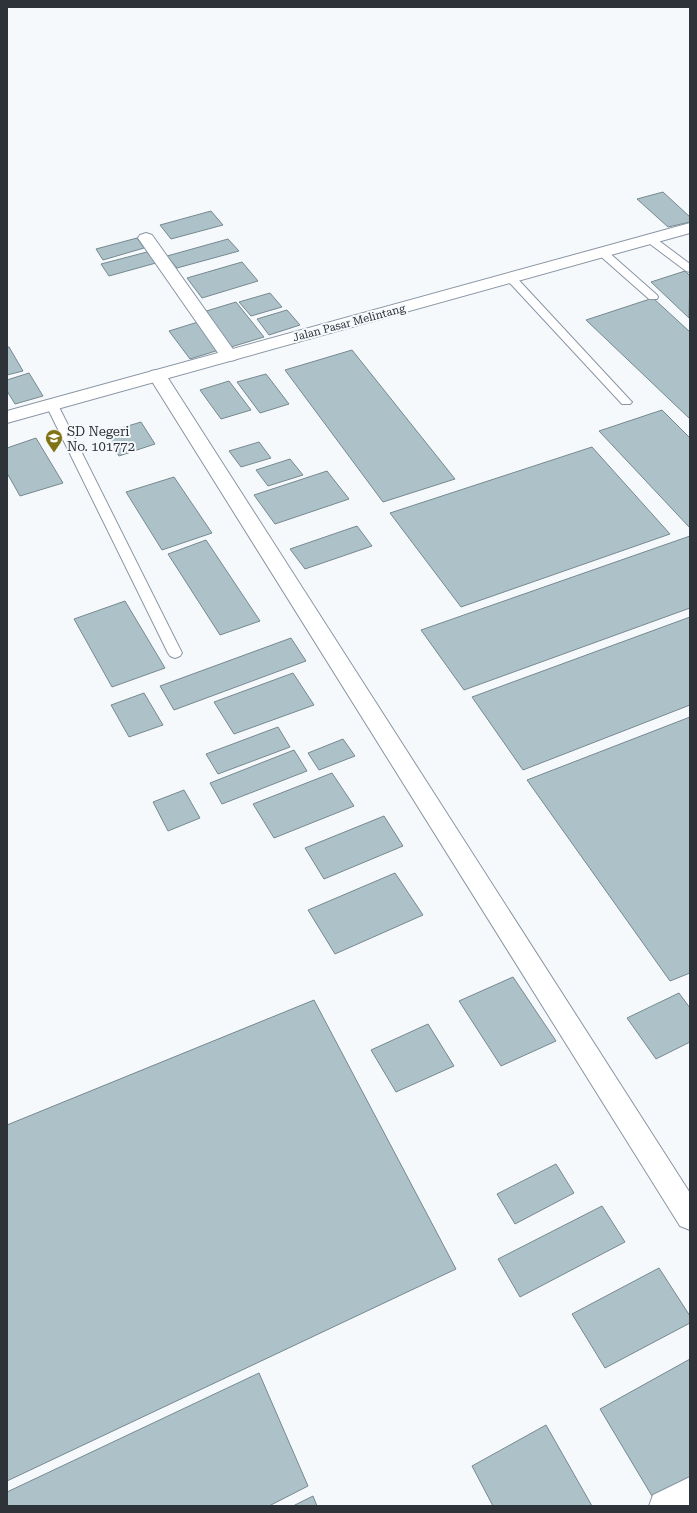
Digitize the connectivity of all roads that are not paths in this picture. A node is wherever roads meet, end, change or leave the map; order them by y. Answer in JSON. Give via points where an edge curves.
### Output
{"nodes":[{"id":1,"x":690,"y":228,"type":"edge"},
{"id":2,"x":146,"y":238,"type":"dead end"},
{"id":3,"x":650,"y":239,"type":"junction"},
{"id":4,"x":602,"y":252,"type":"junction"},
{"id":5,"x":690,"y":269,"type":"edge"},
{"id":6,"x":511,"y":278,"type":"junction"},
{"id":7,"x":652,"y":296,"type":"dead end"},
{"id":8,"x":229,"y":356,"type":"junction"},
{"id":9,"x":157,"y":375,"type":"junction"},
{"id":10,"x":626,"y":402,"type":"dead end"},
{"id":11,"x":52,"y":404,"type":"junction"},
{"id":12,"x":7,"y":417,"type":"edge"},
{"id":13,"x":175,"y":653,"type":"dead end"},
{"id":14,"x":690,"y":1217,"type":"edge"},
{"id":15,"x":690,"y":1492,"type":"edge"},
{"id":16,"x":664,"y":1506,"type":"edge"}],
"edges":[{"from":1,"to":3,"type":"street","name":"Jalan Pasar Melintang"},
{"from":2,"to":8,"type":"street"},
{"from":3,"to":4,"type":"street","name":"Jalan Pasar Melintang"},
{"from":3,"to":5,"type":"lane"},
{"from":4,"to":6,"type":"street","name":"Jalan Pasar Melintang"},
{"from":4,"to":7,"type":"lane"},
{"from":6,"to":8,"type":"street","name":"Jalan Pasar Melintang"},
{"from":6,"to":10,"type":"lane"},
{"from":8,"to":9,"type":"street","name":"Jalan Pasar Melintang"},
{"from":9,"to":11,"type":"street","name":"Jalan Pasar Melintang"},
{"from":9,"to":14,"type":"street"},
{"from":11,"to":12,"type":"street","name":"Jalan Pasar Melintang"},
{"from":11,"to":13,"type":"lane"},
{"from":15,"to":16,"type":"street"}]}
